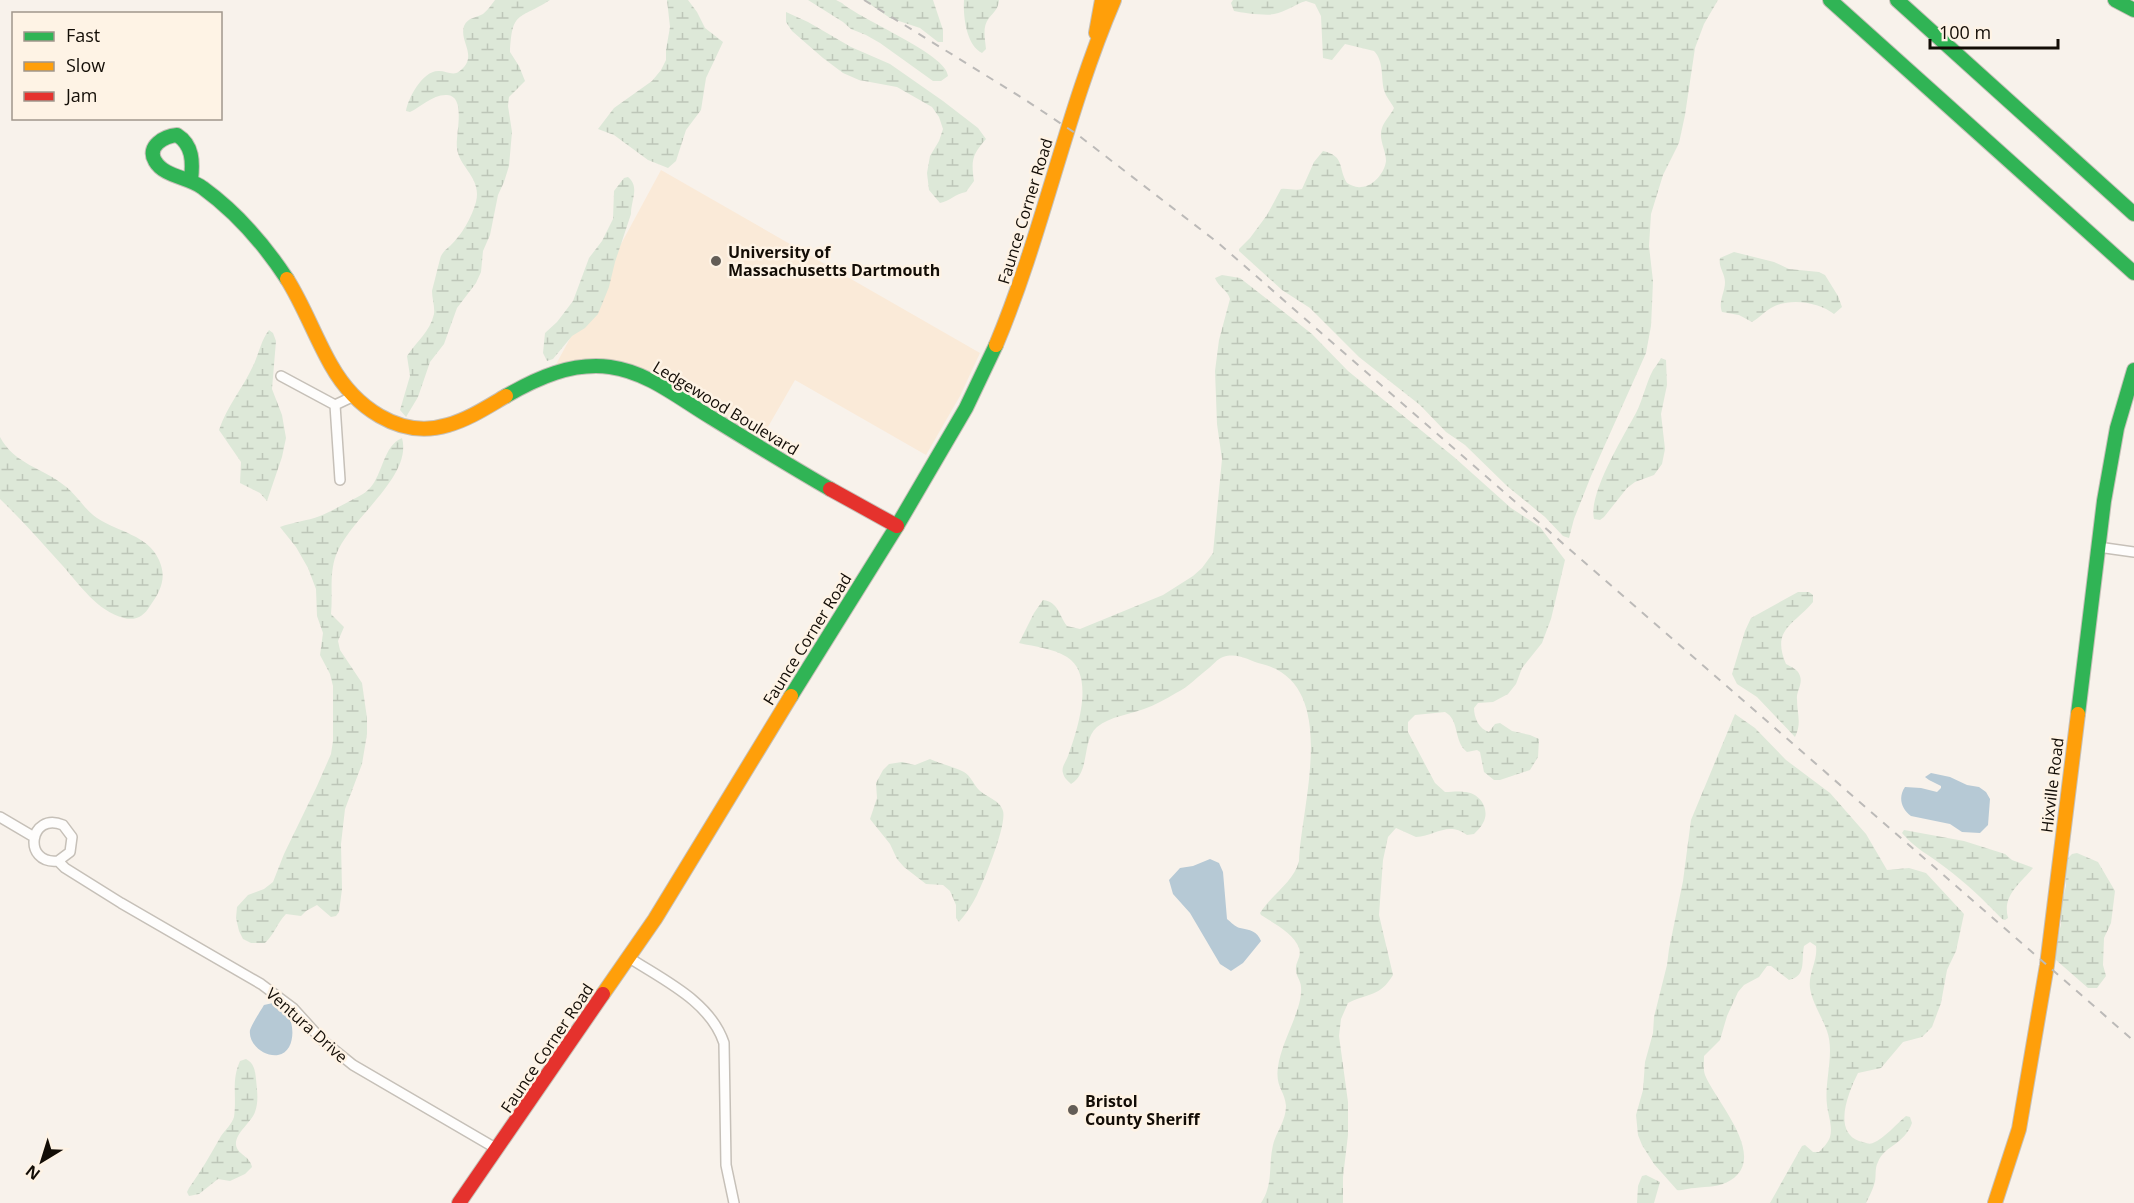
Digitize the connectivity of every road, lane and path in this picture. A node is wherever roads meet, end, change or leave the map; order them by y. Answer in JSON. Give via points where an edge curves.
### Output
{"nodes":[{"id":1,"x":1102,"y":0,"type":"edge"},
{"id":2,"x":1114,"y":0,"type":"edge"},
{"id":3,"x":1830,"y":0,"type":"edge"},
{"id":4,"x":1897,"y":0,"type":"edge"},
{"id":5,"x":2115,"y":0,"type":"edge"},
{"id":6,"x":2134,"y":10,"type":"edge"},
{"id":7,"x":1094,"y":47,"type":"junction"},
{"id":8,"x":191,"y":180,"type":"dead end"},
{"id":9,"x":2134,"y":213,"type":"edge"},
{"id":10,"x":2134,"y":273,"type":"edge"},
{"id":11,"x":2134,"y":370,"type":"edge"},
{"id":12,"x":281,"y":376,"type":"dead end"},
{"id":13,"x":354,"y":396,"type":"junction"},
{"id":14,"x":335,"y":405,"type":"junction"},
{"id":15,"x":340,"y":480,"type":"dead end"},
{"id":16,"x":897,"y":526,"type":"junction"},
{"id":17,"x":2098,"y":547,"type":"junction"},
{"id":18,"x":2134,"y":552,"type":"edge"},
{"id":19,"x":0,"y":818,"type":"edge"},
{"id":20,"x":34,"y":837,"type":"junction"},
{"id":21,"x":58,"y":861,"type":"junction"},
{"id":22,"x":628,"y":957,"type":"junction"},
{"id":23,"x":497,"y":1149,"type":"junction"},
{"id":24,"x":459,"y":1203,"type":"edge"},
{"id":25,"x":734,"y":1203,"type":"edge"},
{"id":26,"x":1995,"y":1203,"type":"edge"}],
"edges":[{"from":1,"to":7,"type":"main road","name":"Faunce Corner Road"},
{"from":2,"to":7,"type":"main road","name":"Faunce Corner Road"},
{"from":3,"to":10,"type":"main road"},
{"from":4,"to":9,"type":"main road"},
{"from":5,"to":6,"type":"main road"},
{"from":7,"to":16,"type":"main road","name":"Faunce Corner Road","via":[[1003,330],[966,408]]},
{"from":8,"to":13,"type":"main road","name":"Ledgewood Boulevard","via":[[238,218],[277,265],[296,293],[328,363]]},
{"from":11,"to":17,"type":"main road","name":"Hixville Road","via":[[2114,441]]},
{"from":12,"to":14,"type":"street"},
{"from":13,"to":14,"type":"street"},
{"from":13,"to":16,"type":"main road","name":"Ledgewood Boulevard","via":[[396,425],[427,429],[464,420],[551,374],[611,367],[672,392],[772,456]]},
{"from":14,"to":15,"type":"street"},
{"from":16,"to":22,"type":"main road","name":"Faunce Corner Road"},
{"from":17,"to":18,"type":"street"},
{"from":17,"to":26,"type":"main road","name":"Hixville Road","via":[[2047,965],[2019,1129]]},
{"from":19,"to":20,"type":"street"},
{"from":20,"to":21,"type":"street","name":"Ventura Drive","via":[[38,854],[47,861]]},
{"from":20,"to":21,"type":"street","via":[[50,823],[66,827],[73,845],[68,855]]},
{"from":21,"to":23,"type":"street","name":"Ventura Drive","via":[[112,898],[272,991],[352,1065]]},
{"from":22,"to":23,"type":"main road","name":"Faunce Corner Road"},
{"from":22,"to":25,"type":"street","via":[[700,1006],[720,1031],[724,1042],[726,1166]]},
{"from":23,"to":24,"type":"main road","name":"Faunce Corner Road"}]}
